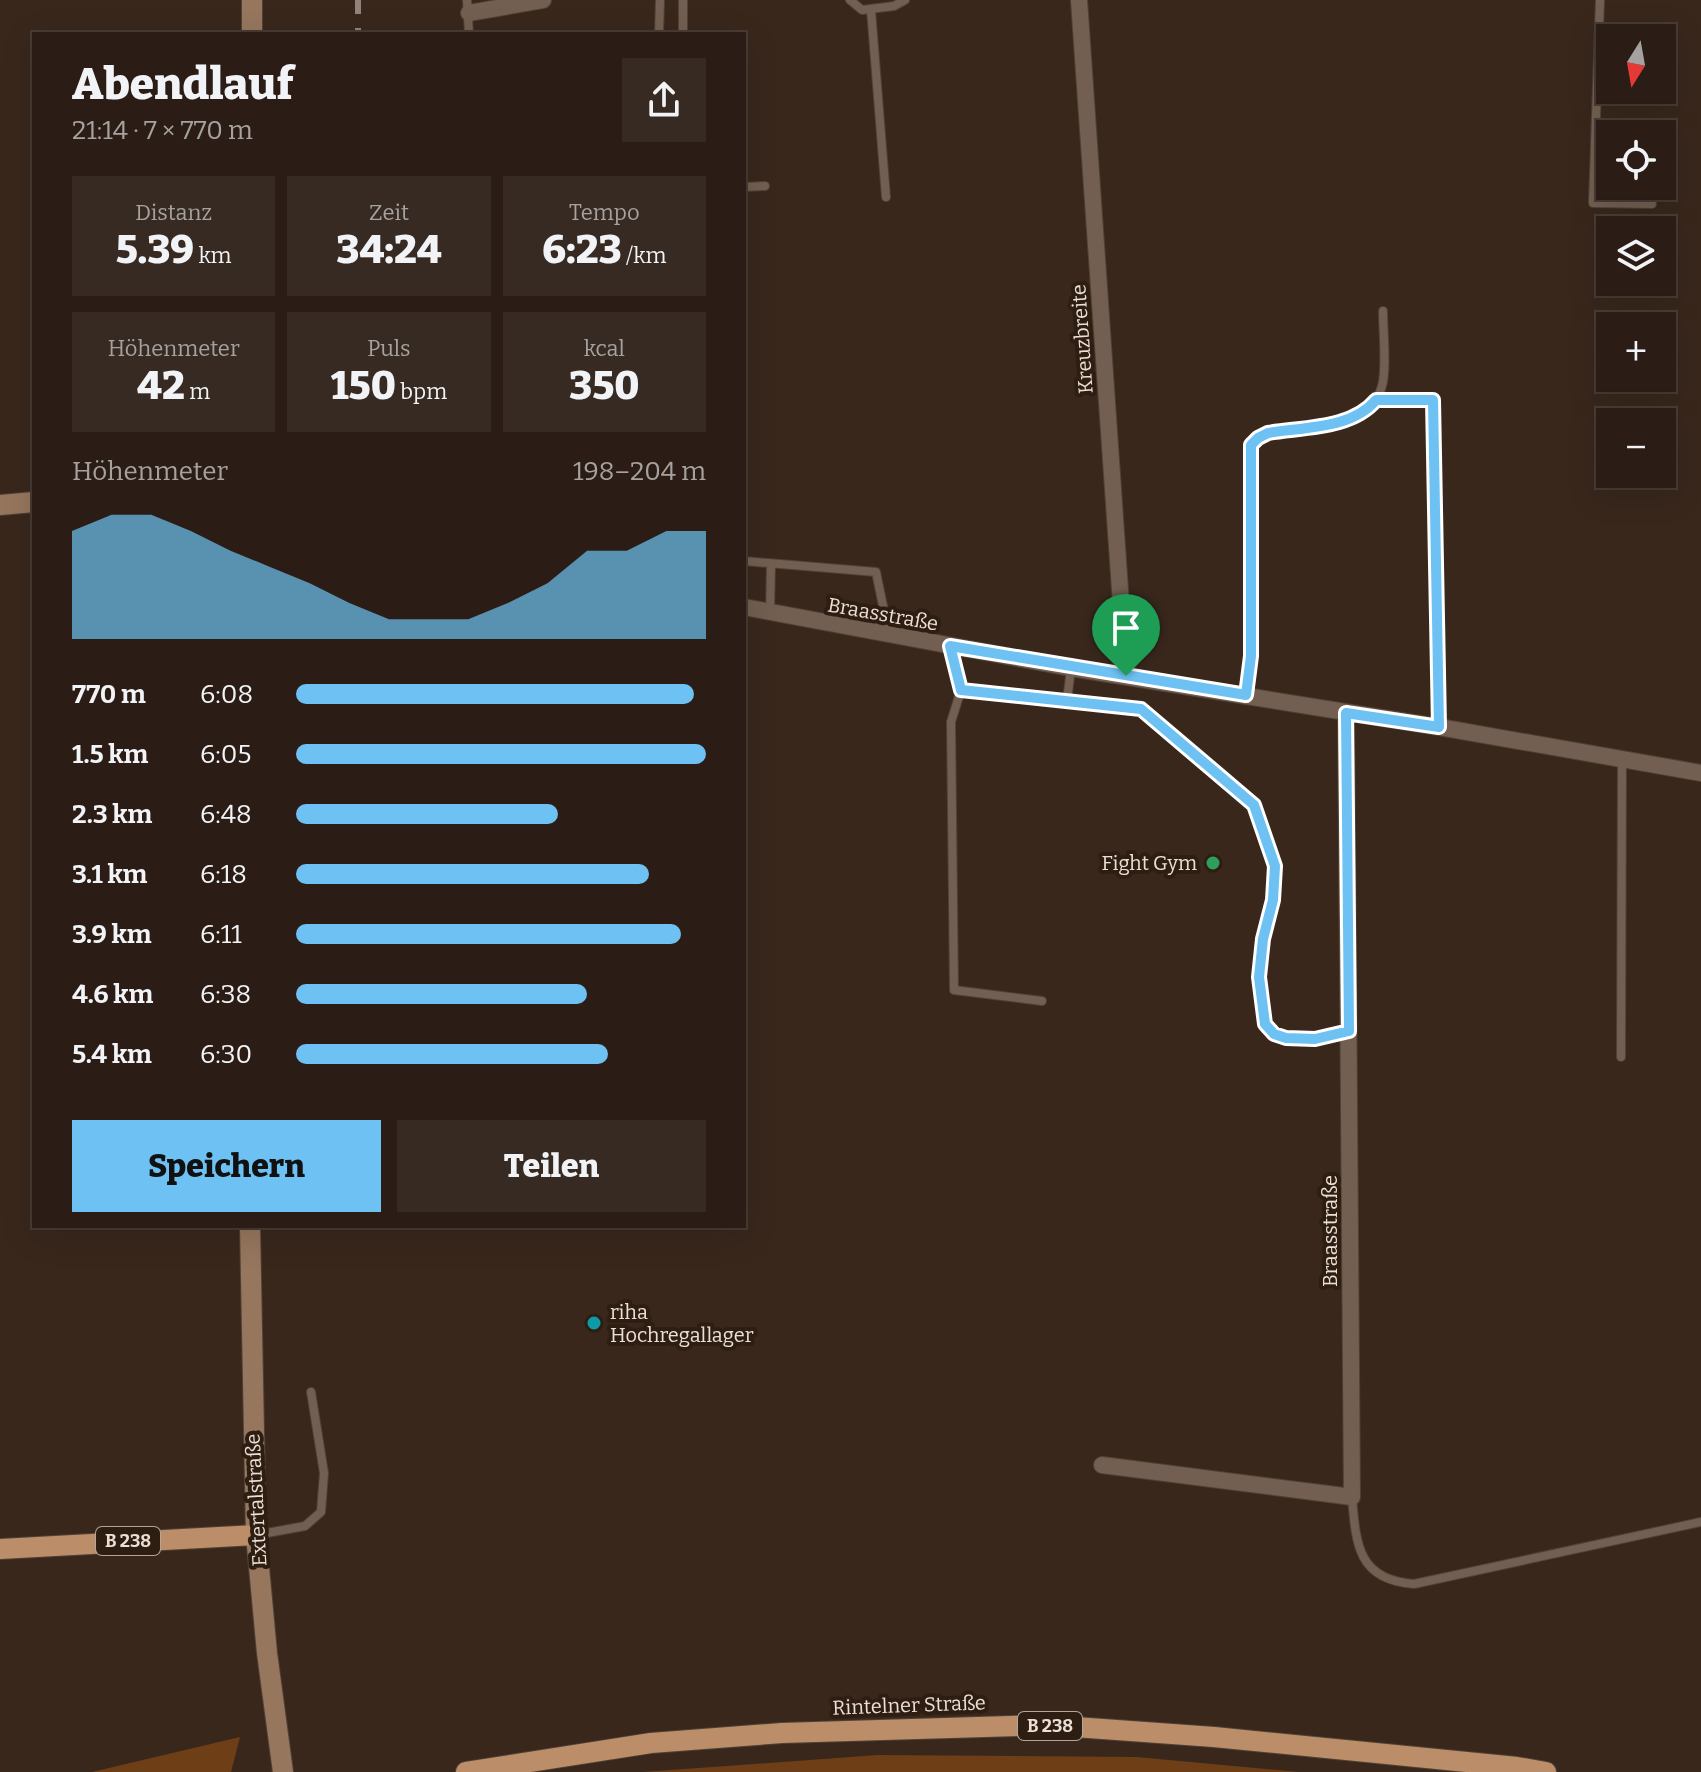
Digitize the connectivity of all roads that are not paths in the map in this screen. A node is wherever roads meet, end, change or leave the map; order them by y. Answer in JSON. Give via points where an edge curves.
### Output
{"nodes":[{"id":1,"x":252,"y":0,"type":"edge"},
{"id":2,"x":543,"y":0,"type":"edge"},
{"id":3,"x":660,"y":0,"type":"edge"},
{"id":4,"x":683,"y":0,"type":"edge"},
{"id":5,"x":850,"y":0,"type":"edge"},
{"id":6,"x":905,"y":0,"type":"edge"},
{"id":7,"x":1079,"y":0,"type":"edge"},
{"id":8,"x":1600,"y":0,"type":"edge"},
{"id":9,"x":468,"y":6,"type":"edge"},
{"id":10,"x":871,"y":10,"type":"junction"},
{"id":11,"x":252,"y":32,"type":"edge"},
{"id":12,"x":469,"y":32,"type":"edge"},
{"id":13,"x":659,"y":32,"type":"edge"},
{"id":14,"x":683,"y":32,"type":"edge"},
{"id":15,"x":765,"y":186,"type":"dead end"},
{"id":16,"x":746,"y":187,"type":"edge"},
{"id":17,"x":886,"y":197,"type":"dead end"},
{"id":18,"x":1652,"y":204,"type":"dead end"},
{"id":19,"x":1383,"y":311,"type":"dead end"},
{"id":20,"x":1376,"y":400,"type":"junction"},
{"id":21,"x":32,"y":502,"type":"edge"},
{"id":22,"x":0,"y":505,"type":"edge"},
{"id":23,"x":746,"y":561,"type":"edge"},
{"id":24,"x":771,"y":564,"type":"junction"},
{"id":25,"x":746,"y":608,"type":"edge"},
{"id":26,"x":770,"y":614,"type":"junction"},
{"id":27,"x":889,"y":636,"type":"junction"},
{"id":28,"x":950,"y":646,"type":"junction"},
{"id":29,"x":1071,"y":668,"type":"junction"},
{"id":30,"x":1126,"y":676,"type":"junction"},
{"id":31,"x":961,"y":690,"type":"junction"},
{"id":32,"x":1246,"y":695,"type":"junction"},
{"id":33,"x":1067,"y":701,"type":"junction"},
{"id":34,"x":1346,"y":713,"type":"junction"},
{"id":35,"x":1439,"y":727,"type":"junction"},
{"id":36,"x":1622,"y":757,"type":"junction"},
{"id":37,"x":1701,"y":773,"type":"edge"},
{"id":38,"x":1042,"y":1001,"type":"dead end"},
{"id":39,"x":1349,"y":1031,"type":"junction"},
{"id":40,"x":1621,"y":1057,"type":"dead end"},
{"id":41,"x":250,"y":1228,"type":"edge"},
{"id":42,"x":311,"y":1392,"type":"dead end"},
{"id":43,"x":1102,"y":1465,"type":"dead end"},
{"id":44,"x":1352,"y":1497,"type":"junction"},
{"id":45,"x":1701,"y":1522,"type":"edge"},
{"id":46,"x":256,"y":1535,"type":"junction"},
{"id":47,"x":0,"y":1549,"type":"edge"},
{"id":48,"x":283,"y":1772,"type":"edge"},
{"id":49,"x":466,"y":1772,"type":"edge"},
{"id":50,"x":1546,"y":1772,"type":"edge"}],
"edges":[{"from":1,"to":11,"type":"main road"},
{"from":2,"to":9,"type":"street"},
{"from":3,"to":13,"type":"lane"},
{"from":4,"to":14,"type":"lane"},
{"from":5,"to":10,"type":"lane"},
{"from":6,"to":10,"type":"lane"},
{"from":7,"to":30,"type":"street","name":"Kreuzbreite"},
{"from":8,"to":18,"type":"lane","via":[[1593,203]]},
{"from":9,"to":12,"type":"lane"},
{"from":10,"to":17,"type":"lane"},
{"from":15,"to":16,"type":"lane"},
{"from":19,"to":20,"type":"lane","via":[[1382,385]]},
{"from":20,"to":32,"type":"lane","via":[[1352,420],[1268,433],[1251,445],[1251,656]]},
{"from":20,"to":35,"type":"lane","via":[[1433,400]]},
{"from":21,"to":22,"type":"main road"},
{"from":23,"to":24,"type":"lane"},
{"from":24,"to":26,"type":"lane"},
{"from":24,"to":27,"type":"lane","via":[[876,572]]},
{"from":25,"to":26,"type":"street","name":"Braasstraße"},
{"from":26,"to":27,"type":"street","name":"Braasstraße"},
{"from":27,"to":28,"type":"street","name":"Braasstraße"},
{"from":28,"to":29,"type":"street","name":"Braasstraße"},
{"from":28,"to":31,"type":"lane"},
{"from":29,"to":30,"type":"street","name":"Braasstraße"},
{"from":29,"to":33,"type":"lane"},
{"from":30,"to":32,"type":"street","name":"Braasstraße"},
{"from":31,"to":33,"type":"lane"},
{"from":31,"to":38,"type":"lane","via":[[951,722],[954,990]]},
{"from":32,"to":34,"type":"street","name":"Braasstraße"},
{"from":33,"to":39,"type":"lane","via":[[1141,709],[1254,805],[1275,866],[1259,977],[1265,1024],[1286,1038],[1315,1039]]},
{"from":34,"to":35,"type":"street","name":"Braasstraße"},
{"from":34,"to":39,"type":"street","name":"Braasstraße"},
{"from":35,"to":36,"type":"street","name":"Braasstraße"},
{"from":36,"to":37,"type":"street","name":"Braasstraße"},
{"from":36,"to":40,"type":"lane"},
{"from":39,"to":44,"type":"street","name":"Braasstraße"},
{"from":41,"to":46,"type":"main road","name":"Extertalstraße"},
{"from":42,"to":46,"type":"lane","via":[[324,1473],[321,1512],[305,1526]]},
{"from":43,"to":44,"type":"street"},
{"from":44,"to":45,"type":"lane","via":[[1355,1533],[1365,1563],[1381,1577],[1414,1584]]},
{"from":46,"to":47,"type":"main road","number":"B 238"},
{"from":46,"to":48,"type":"main road","name":"Extertalstraße"},
{"from":49,"to":50,"type":"main road","name":"Rintelner Straße","number":"B 238","via":[[651,1743],[782,1733],[1047,1725],[1229,1738]]}]}
